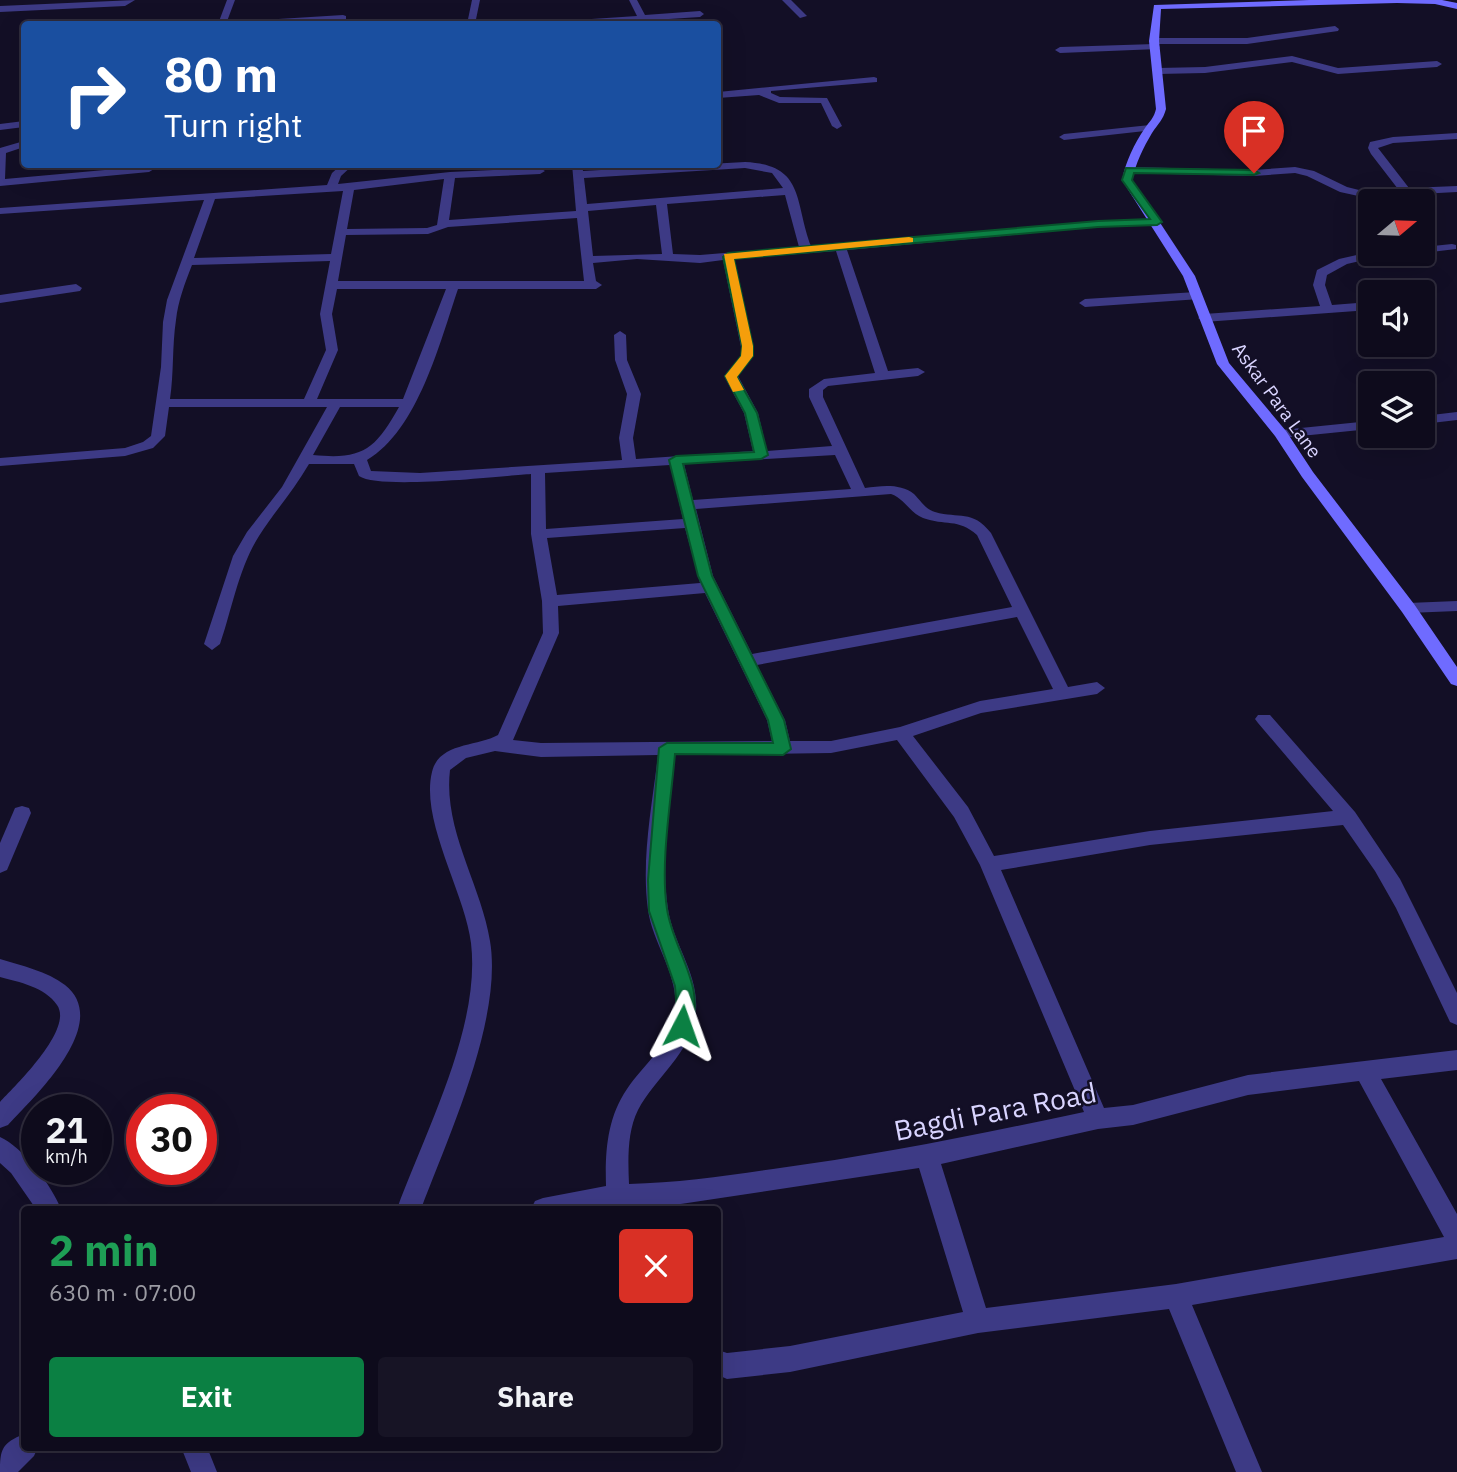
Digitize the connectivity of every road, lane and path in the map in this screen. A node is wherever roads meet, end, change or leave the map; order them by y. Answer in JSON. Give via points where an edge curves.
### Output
{"nodes":[{"id":1,"x":5,"y":0,"type":"edge"},
{"id":2,"x":131,"y":0,"type":"edge"},
{"id":3,"x":231,"y":0,"type":"edge"},
{"id":4,"x":476,"y":0,"type":"edge"},
{"id":5,"x":634,"y":0,"type":"edge"},
{"id":6,"x":786,"y":0,"type":"edge"},
{"id":7,"x":1435,"y":0,"type":"edge"},
{"id":8,"x":1157,"y":4,"type":"edge"},
{"id":9,"x":1457,"y":6,"type":"edge"},
{"id":10,"x":0,"y":8,"type":"edge"},
{"id":11,"x":699,"y":14,"type":"dead end"},
{"id":12,"x":803,"y":16,"type":"dead end"},
{"id":13,"x":343,"y":17,"type":"edge"},
{"id":14,"x":642,"y":18,"type":"junction"},
{"id":15,"x":223,"y":21,"type":"edge"},
{"id":16,"x":288,"y":21,"type":"edge"},
{"id":17,"x":472,"y":21,"type":"edge"},
{"id":18,"x":602,"y":21,"type":"edge"},
{"id":19,"x":1335,"y":29,"type":"dead end"},
{"id":20,"x":1154,"y":44,"type":"junction"},
{"id":21,"x":1060,"y":50,"type":"dead end"},
{"id":22,"x":1437,"y":64,"type":"dead end"},
{"id":23,"x":1158,"y":71,"type":"junction"},
{"id":24,"x":874,"y":80,"type":"dead end"},
{"id":25,"x":766,"y":93,"type":"junction"},
{"id":26,"x":721,"y":95,"type":"edge"},
{"id":27,"x":21,"y":124,"type":"edge"},
{"id":28,"x":0,"y":127,"type":"edge"},
{"id":29,"x":837,"y":127,"type":"dead end"},
{"id":30,"x":1150,"y":128,"type":"junction"},
{"id":31,"x":1457,"y":136,"type":"edge"},
{"id":32,"x":1064,"y":137,"type":"dead end"},
{"id":33,"x":21,"y":145,"type":"edge"},
{"id":34,"x":721,"y":165,"type":"edge"},
{"id":35,"x":344,"y":168,"type":"edge"},
{"id":36,"x":634,"y":168,"type":"edge"},
{"id":37,"x":149,"y":169,"type":"dead end"},
{"id":38,"x":577,"y":170,"type":"edge"},
{"id":39,"x":1129,"y":170,"type":"junction"},
{"id":40,"x":540,"y":171,"type":"dead end"},
{"id":41,"x":450,"y":175,"type":"junction"},
{"id":42,"x":0,"y":182,"type":"edge"},
{"id":43,"x":349,"y":187,"type":"junction"},
{"id":44,"x":332,"y":188,"type":"junction"},
{"id":45,"x":1404,"y":189,"type":"edge"},
{"id":46,"x":1435,"y":189,"type":"edge"},
{"id":47,"x":1457,"y":189,"type":"edge"},
{"id":48,"x":791,"y":191,"type":"junction"},
{"id":49,"x":1358,"y":193,"type":"edge"},
{"id":50,"x":211,"y":196,"type":"junction"},
{"id":51,"x":661,"y":201,"type":"junction"},
{"id":52,"x":0,"y":211,"type":"edge"},
{"id":53,"x":580,"y":211,"type":"junction"},
{"id":54,"x":1157,"y":222,"type":"junction"},
{"id":55,"x":444,"y":224,"type":"junction"},
{"id":56,"x":341,"y":232,"type":"junction"},
{"id":57,"x":840,"y":246,"type":"junction"},
{"id":58,"x":1452,"y":247,"type":"dead end"},
{"id":59,"x":806,"y":249,"type":"junction"},
{"id":60,"x":1435,"y":249,"type":"edge"},
{"id":61,"x":337,"y":257,"type":"junction"},
{"id":62,"x":668,"y":257,"type":"junction"},
{"id":63,"x":728,"y":257,"type":"junction"},
{"id":64,"x":1358,"y":258,"type":"edge"},
{"id":65,"x":586,"y":260,"type":"junction"},
{"id":66,"x":187,"y":262,"type":"junction"},
{"id":67,"x":331,"y":285,"type":"junction"},
{"id":68,"x":453,"y":286,"type":"junction"},
{"id":69,"x":76,"y":288,"type":"dead end"},
{"id":70,"x":1196,"y":296,"type":"junction"},
{"id":71,"x":0,"y":299,"type":"edge"},
{"id":72,"x":1085,"y":303,"type":"dead end"},
{"id":73,"x":1358,"y":307,"type":"edge"},
{"id":74,"x":1328,"y":308,"type":"junction"},
{"id":75,"x":1204,"y":318,"type":"junction"},
{"id":76,"x":620,"y":335,"type":"dead end"},
{"id":77,"x":918,"y":372,"type":"dead end"},
{"id":78,"x":883,"y":376,"type":"junction"},
{"id":79,"x":162,"y":403,"type":"junction"},
{"id":80,"x":309,"y":403,"type":"junction"},
{"id":81,"x":335,"y":403,"type":"junction"},
{"id":82,"x":408,"y":403,"type":"junction"},
{"id":83,"x":1457,"y":416,"type":"edge"},
{"id":84,"x":1435,"y":419,"type":"edge"},
{"id":85,"x":1358,"y":426,"type":"edge"},
{"id":86,"x":1281,"y":434,"type":"junction"},
{"id":87,"x":841,"y":450,"type":"junction"},
{"id":88,"x":761,"y":455,"type":"junction"},
{"id":89,"x":305,"y":459,"type":"junction"},
{"id":90,"x":360,"y":459,"type":"junction"},
{"id":91,"x":676,"y":460,"type":"junction"},
{"id":92,"x":0,"y":462,"type":"edge"},
{"id":93,"x":629,"y":463,"type":"junction"},
{"id":94,"x":538,"y":468,"type":"junction"},
{"id":95,"x":859,"y":491,"type":"junction"},
{"id":96,"x":686,"y":505,"type":"junction"},
{"id":97,"x":690,"y":523,"type":"junction"},
{"id":98,"x":538,"y":534,"type":"junction"},
{"id":99,"x":710,"y":587,"type":"junction"},
{"id":100,"x":551,"y":601,"type":"junction"},
{"id":101,"x":1457,"y":606,"type":"edge"},
{"id":102,"x":1409,"y":608,"type":"junction"},
{"id":103,"x":1021,"y":611,"type":"junction"},
{"id":104,"x":212,"y":644,"type":"dead end"},
{"id":105,"x":747,"y":661,"type":"junction"},
{"id":106,"x":1457,"y":680,"type":"edge"},
{"id":107,"x":1097,"y":688,"type":"dead end"},
{"id":108,"x":1063,"y":693,"type":"junction"},
{"id":109,"x":1264,"y":719,"type":"dead end"},
{"id":110,"x":901,"y":733,"type":"junction"},
{"id":111,"x":497,"y":745,"type":"junction"},
{"id":112,"x":667,"y":748,"type":"junction"},
{"id":113,"x":783,"y":749,"type":"junction"},
{"id":114,"x":22,"y":813,"type":"dead end"},
{"id":115,"x":1348,"y":817,"type":"junction"},
{"id":116,"x":989,"y":864,"type":"junction"},
{"id":117,"x":0,"y":865,"type":"edge"},
{"id":118,"x":0,"y":968,"type":"edge"},
{"id":119,"x":1457,"y":1016,"type":"edge"},
{"id":120,"x":1457,"y":1060,"type":"edge"},
{"id":121,"x":1365,"y":1071,"type":"junction"},
{"id":122,"x":0,"y":1118,"type":"edge"},
{"id":123,"x":1098,"y":1119,"type":"junction"},
{"id":124,"x":0,"y":1148,"type":"edge"},
{"id":125,"x":927,"y":1156,"type":"junction"},
{"id":126,"x":618,"y":1195,"type":"junction"},
{"id":127,"x":675,"y":1202,"type":"edge"},
{"id":128,"x":47,"y":1206,"type":"edge"},
{"id":129,"x":410,"y":1206,"type":"edge"},
{"id":130,"x":559,"y":1206,"type":"edge"},
{"id":131,"x":1457,"y":1237,"type":"edge"},
{"id":132,"x":1457,"y":1247,"type":"edge"},
{"id":133,"x":1176,"y":1296,"type":"junction"},
{"id":134,"x":978,"y":1321,"type":"junction"},
{"id":135,"x":721,"y":1364,"type":"edge"},
{"id":136,"x":21,"y":1450,"type":"edge"},
{"id":137,"x":196,"y":1451,"type":"edge"},
{"id":138,"x":3,"y":1472,"type":"edge"},
{"id":139,"x":204,"y":1472,"type":"edge"},
{"id":140,"x":1248,"y":1472,"type":"edge"}],
"edges":[{"from":1,"to":10,"type":"street"},
{"from":2,"to":10,"type":"street"},
{"from":3,"to":15,"type":"street"},
{"from":4,"to":17,"type":"street"},
{"from":5,"to":14,"type":"street"},
{"from":6,"to":12,"type":"street"},
{"from":7,"to":8,"type":"street"},
{"from":7,"to":9,"type":"street"},
{"from":8,"to":20,"type":"street"},
{"from":11,"to":14,"type":"street"},
{"from":13,"to":16,"type":"street"},
{"from":14,"to":18,"type":"street"},
{"from":19,"to":20,"type":"street","via":[[1247,41]]},
{"from":20,"to":21,"type":"street"},
{"from":20,"to":23,"type":"street"},
{"from":22,"to":23,"type":"street","via":[[1338,71],[1292,60]]},
{"from":23,"to":30,"type":"street","via":[[1161,109]]},
{"from":24,"to":25,"type":"street","via":[[771,88]]},
{"from":25,"to":26,"type":"street"},
{"from":25,"to":29,"type":"street","via":[[779,100],[824,100]]},
{"from":27,"to":28,"type":"street"},
{"from":30,"to":32,"type":"street"},
{"from":30,"to":39,"type":"street"},
{"from":31,"to":45,"type":"street","via":[[1374,144],[1376,154]]},
{"from":33,"to":42,"type":"street","via":[[1,152]]},
{"from":34,"to":48,"type":"street","via":[[772,167],[788,181]]},
{"from":35,"to":44,"type":"street"},
{"from":36,"to":38,"type":"street"},
{"from":37,"to":42,"type":"street"},
{"from":38,"to":53,"type":"street"},
{"from":39,"to":49,"type":"street","via":[[1295,170]]},
{"from":39,"to":54,"type":"street","name":"Askar Para Lane","via":[[1127,180]]},
{"from":40,"to":41,"type":"street"},
{"from":41,"to":43,"type":"street"},
{"from":41,"to":55,"type":"street"},
{"from":43,"to":44,"type":"street"},
{"from":43,"to":56,"type":"street"},
{"from":44,"to":50,"type":"street"},
{"from":46,"to":47,"type":"street"},
{"from":48,"to":51,"type":"street"},
{"from":48,"to":59,"type":"street"},
{"from":50,"to":52,"type":"street"},
{"from":50,"to":66,"type":"street"},
{"from":51,"to":53,"type":"street"},
{"from":51,"to":62,"type":"street"},
{"from":53,"to":55,"type":"street"},
{"from":53,"to":65,"type":"street"},
{"from":54,"to":57,"type":"street"},
{"from":54,"to":70,"type":"street","name":"Askar Para Lane"},
{"from":55,"to":56,"type":"street","via":[[428,231]]},
{"from":56,"to":61,"type":"street"},
{"from":57,"to":59,"type":"street"},
{"from":57,"to":78,"type":"street"},
{"from":58,"to":60,"type":"street"},
{"from":59,"to":63,"type":"street"},
{"from":61,"to":66,"type":"street"},
{"from":61,"to":67,"type":"street"},
{"from":62,"to":63,"type":"street"},
{"from":62,"to":65,"type":"street"},
{"from":63,"to":88,"type":"street","via":[[747,346],[747,356],[731,376],[751,413]]},
{"from":64,"to":74,"type":"street","via":[[1321,272],[1319,285]]},
{"from":65,"to":68,"type":"street","via":[[593,285]]},
{"from":66,"to":79,"type":"street","via":[[169,322]]},
{"from":67,"to":68,"type":"street"},
{"from":67,"to":80,"type":"street","via":[[326,321],[332,350]]},
{"from":68,"to":82,"type":"street"},
{"from":69,"to":71,"type":"street"},
{"from":70,"to":72,"type":"street"},
{"from":70,"to":75,"type":"street","name":"Askar Para Lane"},
{"from":73,"to":74,"type":"street"},
{"from":74,"to":75,"type":"street"},
{"from":75,"to":86,"type":"street","name":"Askar Para Lane","via":[[1223,364]]},
{"from":76,"to":93,"type":"street","via":[[621,360],[634,394],[626,438]]},
{"from":77,"to":78,"type":"street"},
{"from":78,"to":87,"type":"street","via":[[824,383],[816,389]]},
{"from":79,"to":80,"type":"street"},
{"from":79,"to":92,"type":"street","via":[[158,436],[140,449]]},
{"from":80,"to":81,"type":"street"},
{"from":81,"to":82,"type":"street"},
{"from":81,"to":89,"type":"street"},
{"from":82,"to":90,"type":"street","via":[[383,442]]},
{"from":83,"to":84,"type":"street"},
{"from":85,"to":86,"type":"street"},
{"from":86,"to":102,"type":"street","name":"Askar Para Lane"},
{"from":87,"to":88,"type":"street"},
{"from":87,"to":95,"type":"street"},
{"from":88,"to":91,"type":"street"},
{"from":89,"to":90,"type":"street"},
{"from":89,"to":104,"type":"street","via":[[242,556]]},
{"from":90,"to":94,"type":"street","via":[[363,472],[377,478]]},
{"from":91,"to":93,"type":"street"},
{"from":91,"to":96,"type":"street"},
{"from":93,"to":94,"type":"street"},
{"from":94,"to":98,"type":"street"},
{"from":95,"to":96,"type":"street"},
{"from":95,"to":103,"type":"street","via":[[904,492],[928,515],[963,518],[975,525]]},
{"from":96,"to":97,"type":"street"},
{"from":97,"to":98,"type":"street"},
{"from":97,"to":99,"type":"street"},
{"from":98,"to":100,"type":"street"},
{"from":99,"to":100,"type":"street"},
{"from":99,"to":105,"type":"street"},
{"from":100,"to":111,"type":"street","via":[[551,633],[545,649],[505,739]]},
{"from":101,"to":102,"type":"street"},
{"from":102,"to":106,"type":"street","name":"Askar Para Lane"},
{"from":103,"to":105,"type":"street"},
{"from":103,"to":108,"type":"street"},
{"from":105,"to":113,"type":"street","via":[[776,720]]},
{"from":107,"to":108,"type":"street"},
{"from":108,"to":110,"type":"street","via":[[980,706]]},
{"from":109,"to":115,"type":"street"},
{"from":110,"to":113,"type":"street","via":[[831,747]]},
{"from":110,"to":116,"type":"street","via":[[961,812]]},
{"from":111,"to":112,"type":"street","via":[[541,750]]},
{"from":111,"to":129,"type":"street","via":[[449,758],[440,776],[449,838],[481,943],[481,982],[457,1080]]},
{"from":112,"to":113,"type":"street"},
{"from":112,"to":126,"type":"street","via":[[656,880],[658,911],[684,986],[686,1012],[678,1040],[632,1099],[616,1163]]},
{"from":114,"to":117,"type":"street"},
{"from":115,"to":116,"type":"street","via":[[1150,838]]},
{"from":115,"to":119,"type":"street","via":[[1407,908]]},
{"from":116,"to":123,"type":"street"},
{"from":118,"to":122,"type":"street","via":[[54,988],[67,999],[71,1014],[70,1030],[57,1052]]},
{"from":120,"to":121,"type":"street","name":"Bagdi Para Road"},
{"from":121,"to":123,"type":"street","name":"Bagdi Para Road","via":[[1248,1085],[1133,1115]]},
{"from":121,"to":131,"type":"street"},
{"from":123,"to":125,"type":"street","name":"Bagdi Para Road"},
{"from":124,"to":128,"type":"street","via":[[19,1165]]},
{"from":125,"to":127,"type":"street","name":"Bagdi Para Road"},
{"from":125,"to":134,"type":"street"},
{"from":126,"to":127,"type":"street","name":"Bagdi Para Road"},
{"from":126,"to":130,"type":"street","name":"Bagdi Para Road"},
{"from":132,"to":133,"type":"street"},
{"from":133,"to":134,"type":"street"},
{"from":133,"to":140,"type":"street"},
{"from":134,"to":135,"type":"street","via":[[790,1359]]},
{"from":136,"to":138,"type":"street"},
{"from":137,"to":139,"type":"street"}]}
